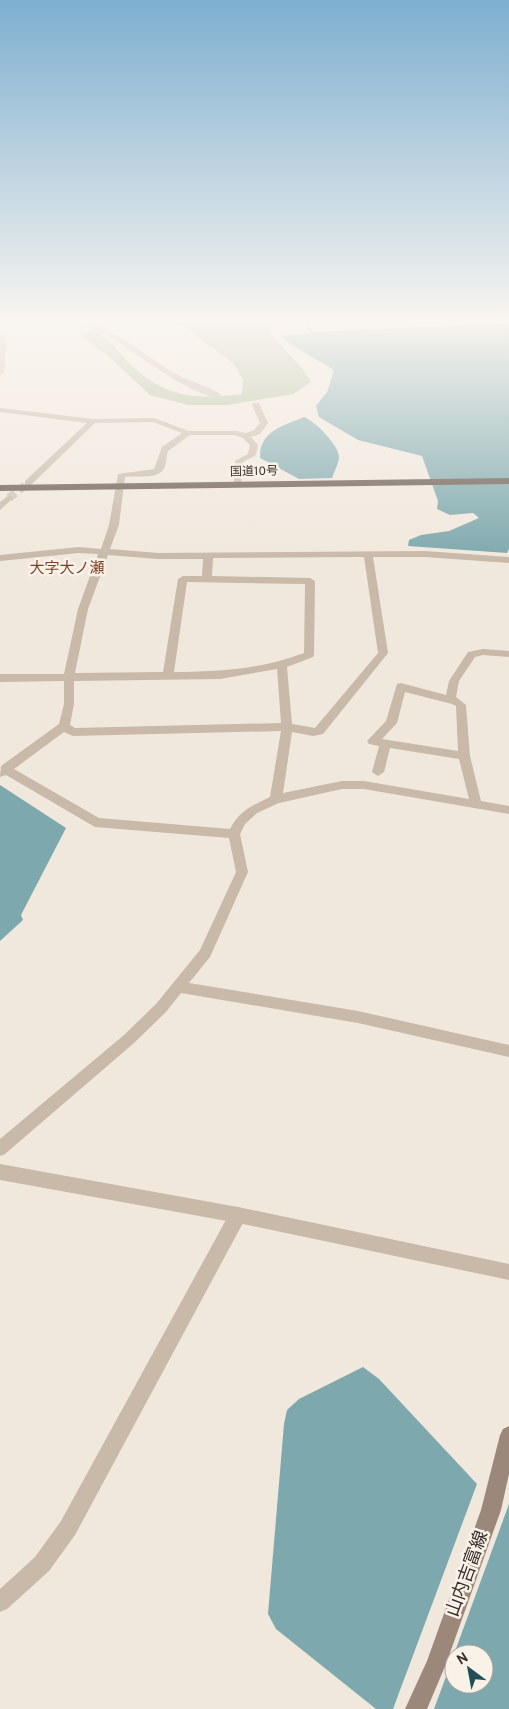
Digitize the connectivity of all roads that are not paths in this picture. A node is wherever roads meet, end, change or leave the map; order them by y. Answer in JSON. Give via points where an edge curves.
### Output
{"nodes":[{"id":1,"x":256,"y":405,"type":"dead end"},
{"id":2,"x":0,"y":410,"type":"edge"},
{"id":3,"x":93,"y":421,"type":"junction"},
{"id":4,"x":188,"y":433,"type":"junction"},
{"id":5,"x":246,"y":436,"type":"junction"},
{"id":6,"x":509,"y":481,"type":"edge"},
{"id":7,"x":28,"y":483,"type":"tunnel mouth"},
{"id":8,"x":238,"y":485,"type":"junction"},
{"id":9,"x":425,"y":485,"type":"junction"},
{"id":10,"x":509,"y":487,"type":"edge"},
{"id":11,"x":0,"y":488,"type":"edge"},
{"id":12,"x":119,"y":490,"type":"junction"},
{"id":13,"x":5,"y":497,"type":"edge"},
{"id":14,"x":0,"y":507,"type":"edge"},
{"id":15,"x":103,"y":553,"type":"junction"},
{"id":16,"x":368,"y":554,"type":"junction"},
{"id":17,"x":208,"y":555,"type":"junction"},
{"id":18,"x":0,"y":558,"type":"edge"},
{"id":19,"x":509,"y":560,"type":"edge"},
{"id":20,"x":207,"y":578,"type":"junction"},
{"id":21,"x":509,"y":654,"type":"edge"},
{"id":22,"x":282,"y":665,"type":"junction"},
{"id":23,"x":168,"y":676,"type":"junction"},
{"id":24,"x":70,"y":677,"type":"junction"},
{"id":25,"x":0,"y":678,"type":"edge"},
{"id":26,"x":450,"y":699,"type":"junction"},
{"id":27,"x":64,"y":726,"type":"junction"},
{"id":28,"x":287,"y":728,"type":"junction"},
{"id":29,"x":386,"y":743,"type":"junction"},
{"id":30,"x":464,"y":756,"type":"junction"},
{"id":31,"x":2,"y":771,"type":"edge"},
{"id":32,"x":378,"y":772,"type":"dead end"},
{"id":33,"x":276,"y":799,"type":"junction"},
{"id":34,"x":476,"y":803,"type":"junction"},
{"id":35,"x":509,"y":810,"type":"edge"},
{"id":36,"x":234,"y":834,"type":"junction"},
{"id":37,"x":179,"y":987,"type":"junction"},
{"id":38,"x":509,"y":1051,"type":"edge"},
{"id":39,"x":0,"y":1150,"type":"edge"},
{"id":40,"x":0,"y":1172,"type":"edge"},
{"id":41,"x":238,"y":1215,"type":"junction"},
{"id":42,"x":509,"y":1272,"type":"edge"},
{"id":43,"x":509,"y":1435,"type":"edge"},
{"id":44,"x":0,"y":1602,"type":"edge"},
{"id":45,"x":416,"y":1709,"type":"edge"}],
"edges":[{"from":1,"to":5,"type":"street","via":[[264,423],[257,432]]},
{"from":2,"to":3,"type":"street"},
{"from":3,"to":4,"type":"street","via":[[154,420]]},
{"from":3,"to":7,"type":"street"},
{"from":4,"to":5,"type":"street"},
{"from":4,"to":12,"type":"street","via":[[165,448],[158,471],[123,475]]},
{"from":5,"to":8,"type":"street","via":[[254,445],[252,455],[239,461]]},
{"from":6,"to":9,"type":"highway","name":"国道10号"},
{"from":8,"to":9,"type":"highway","name":"国道10号"},
{"from":8,"to":12,"type":"highway","name":"国道10号"},
{"from":9,"to":10,"type":"highway","name":"国道10号"},
{"from":9,"to":12,"type":"highway","name":"国道10号"},
{"from":11,"to":12,"type":"highway","name":"国道10号"},
{"from":12,"to":13,"type":"highway","name":"国道10号"},
{"from":12,"to":15,"type":"street","via":[[114,525]]},
{"from":13,"to":14,"type":"street"},
{"from":15,"to":17,"type":"street"},
{"from":15,"to":18,"type":"street","via":[[79,550]]},
{"from":15,"to":24,"type":"street","via":[[83,609]]},
{"from":16,"to":17,"type":"street"},
{"from":16,"to":19,"type":"street"},
{"from":16,"to":28,"type":"street","via":[[383,653],[319,730]]},
{"from":17,"to":20,"type":"street"},
{"from":20,"to":22,"type":"street","via":[[310,581],[309,655]]},
{"from":20,"to":23,"type":"street","via":[[182,579]]},
{"from":21,"to":26,"type":"street","via":[[472,654],[454,681]]},
{"from":22,"to":23,"type":"street","via":[[220,675]]},
{"from":22,"to":28,"type":"street"},
{"from":23,"to":24,"type":"street"},
{"from":24,"to":25,"type":"street"},
{"from":24,"to":27,"type":"street"},
{"from":26,"to":29,"type":"street","via":[[401,687],[391,723],[373,740]]},
{"from":26,"to":30,"type":"street","via":[[461,705]]},
{"from":27,"to":28,"type":"street","via":[[73,732]]},
{"from":27,"to":31,"type":"street"},
{"from":28,"to":33,"type":"street"},
{"from":29,"to":30,"type":"street"},
{"from":29,"to":32,"type":"street"},
{"from":30,"to":34,"type":"street"},
{"from":31,"to":36,"type":"street","via":[[95,822]]},
{"from":33,"to":34,"type":"street","via":[[342,785],[364,785]]},
{"from":33,"to":36,"type":"street","via":[[253,810],[240,821]]},
{"from":34,"to":35,"type":"street"},
{"from":36,"to":37,"type":"street","via":[[242,872],[205,953]]},
{"from":37,"to":38,"type":"street","via":[[358,1017]]},
{"from":37,"to":39,"type":"street","via":[[129,1039]]},
{"from":40,"to":41,"type":"street"},
{"from":41,"to":42,"type":"street"},
{"from":41,"to":44,"type":"street","via":[[68,1528],[42,1564]]},
{"from":43,"to":45,"type":"main road","name":"山内吉富線","via":[[491,1510],[436,1664]]}]}
